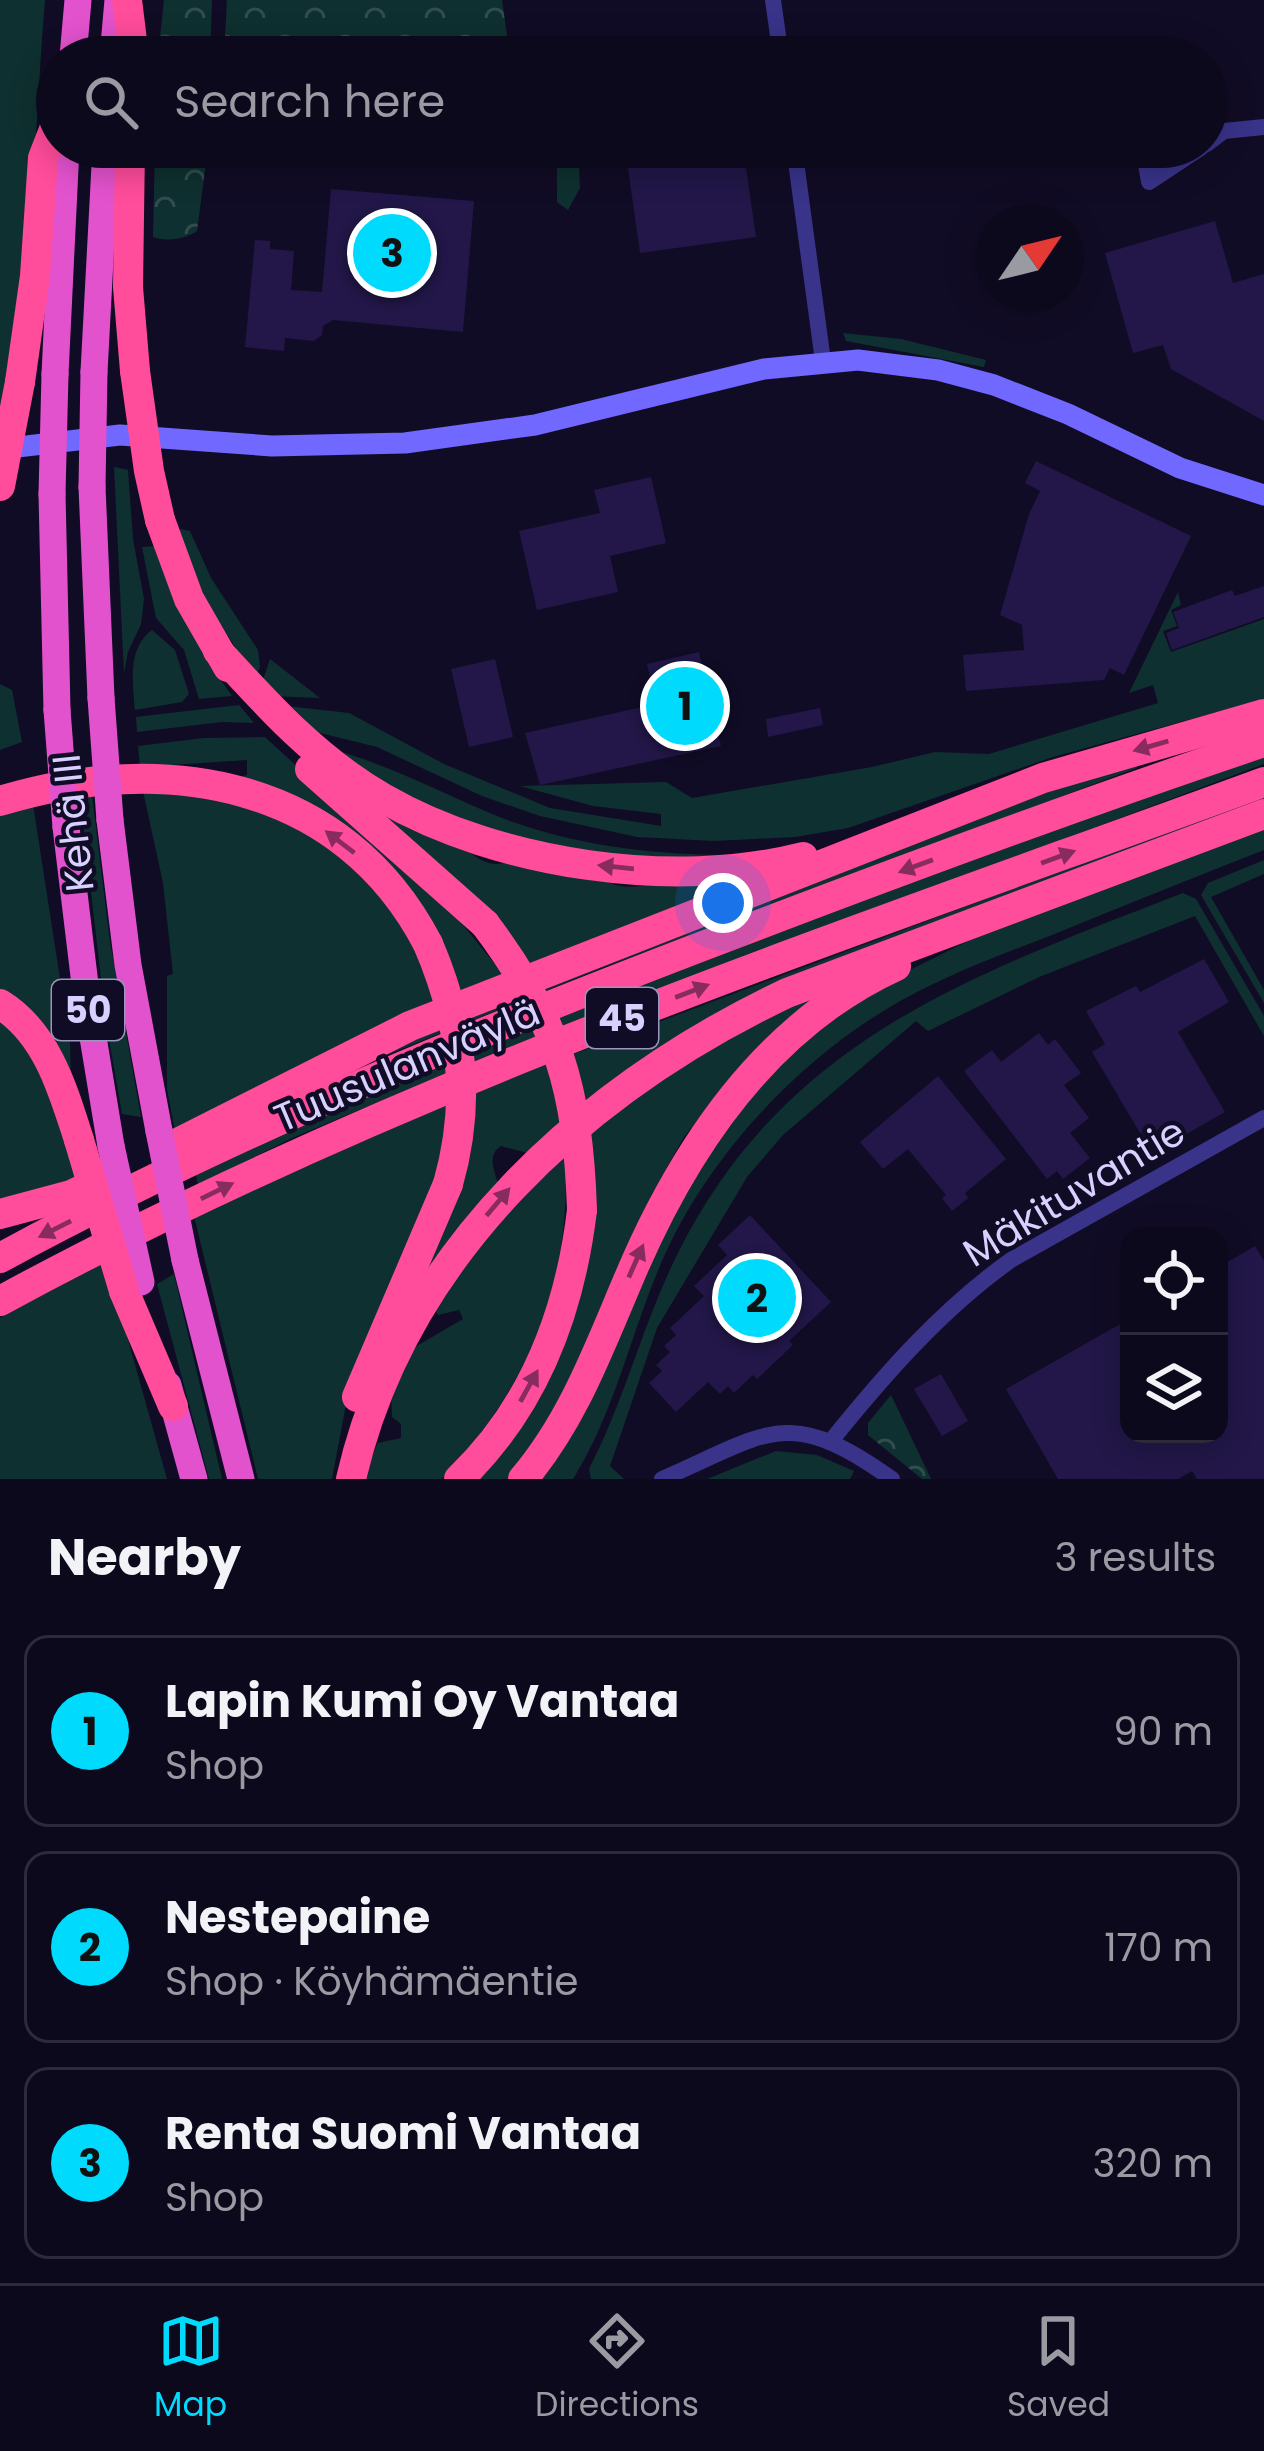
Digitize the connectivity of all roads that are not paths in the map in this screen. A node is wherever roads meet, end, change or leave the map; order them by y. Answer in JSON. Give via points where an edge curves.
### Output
{"nodes":[{"id":1,"x":78,"y":0,"type":"edge"},
{"id":2,"x":123,"y":0,"type":"edge"},
{"id":3,"x":773,"y":0,"type":"edge"},
{"id":4,"x":75,"y":36,"type":"edge"},
{"id":5,"x":117,"y":36,"type":"edge"},
{"id":6,"x":130,"y":36,"type":"edge"},
{"id":7,"x":778,"y":36,"type":"edge"},
{"id":8,"x":1264,"y":127,"type":"edge"},
{"id":9,"x":1228,"y":131,"type":"edge"},
{"id":10,"x":42,"y":168,"type":"edge"},
{"id":11,"x":65,"y":168,"type":"edge"},
{"id":12,"x":105,"y":168,"type":"edge"},
{"id":13,"x":130,"y":168,"type":"edge"},
{"id":14,"x":797,"y":168,"type":"edge"},
{"id":15,"x":1146,"y":168,"type":"edge"},
{"id":16,"x":1170,"y":168,"type":"edge"},
{"id":17,"x":823,"y":361,"type":"junction"},
{"id":18,"x":3,"y":449,"type":"edge"},
{"id":19,"x":0,"y":486,"type":"edge"},
{"id":20,"x":1261,"y":493,"type":"edge"},
{"id":21,"x":1264,"y":715,"type":"edge"},
{"id":22,"x":1264,"y":742,"type":"edge"},
{"id":23,"x":1264,"y":782,"type":"edge"},
{"id":24,"x":0,"y":801,"type":"edge"},
{"id":25,"x":372,"y":806,"type":"junction"},
{"id":26,"x":1264,"y":814,"type":"edge"},
{"id":27,"x":897,"y":834,"type":"junction"},
{"id":28,"x":1093,"y":878,"type":"junction"},
{"id":29,"x":0,"y":1004,"type":"edge"},
{"id":30,"x":1264,"y":1118,"type":"edge"},
{"id":31,"x":0,"y":1214,"type":"edge"},
{"id":32,"x":0,"y":1258,"type":"edge"},
{"id":33,"x":132,"y":1287,"type":"junction"},
{"id":34,"x":0,"y":1301,"type":"edge"},
{"id":35,"x":173,"y":1406,"type":"joint"},
{"id":36,"x":831,"y":1442,"type":"junction"},
{"id":37,"x":194,"y":1479,"type":"edge"},
{"id":38,"x":242,"y":1479,"type":"edge"},
{"id":39,"x":347,"y":1479,"type":"edge"},
{"id":40,"x":459,"y":1479,"type":"edge"},
{"id":41,"x":523,"y":1479,"type":"edge"},
{"id":42,"x":662,"y":1479,"type":"edge"},
{"id":43,"x":892,"y":1479,"type":"edge"}],
"edges":[{"from":1,"to":4,"type":"highway"},
{"from":2,"to":5,"type":"highway"},
{"from":2,"to":6,"type":"highway"},
{"from":3,"to":7,"type":"street"},
{"from":8,"to":9,"type":"street"},
{"from":10,"to":19,"type":"highway","bridge":true,"via":[[20,382]]},
{"from":11,"to":33,"type":"highway","name":"Kehä III","number":"50","bridge":true,"via":[[52,494],[57,710],[87,1001]]},
{"from":12,"to":38,"type":"highway","name":"Kehä III","number":"50","bridge":true,"via":[[92,487],[110,820],[128,965],[185,1260]]},
{"from":13,"to":25,"type":"highway","bridge":true,"via":[[135,371],[160,520],[189,599],[248,702],[280,739]]},
{"from":14,"to":17,"type":"street"},
{"from":15,"to":16,"type":"street","via":[[1149,182]]},
{"from":17,"to":18,"type":"main road","via":[[535,425],[405,443],[272,446],[120,435]]},
{"from":17,"to":20,"type":"main road","via":[[912,365],[994,385],[1199,475]]},
{"from":21,"to":27,"type":"highway","one_way":true,"via":[[1043,778]]},
{"from":22,"to":32,"type":"highway","name":"Tuusulanväylä","number":"45","one_way":true,"via":[[823,900],[356,1083]]},
{"from":34,"to":23,"type":"highway","name":"Tuusulanväylä","number":"45","one_way":true,"via":[[364,1121]]},
{"from":39,"to":24,"type":"highway","one_way":true,"bridge":true,"via":[[342,1457],[365,1375],[448,1184],[460,1130],[462,1060],[428,944],[362,859],[257,794],[166,777]]},
{"from":27,"to":25,"type":"highway","one_way":true,"via":[[781,863],[681,872],[512,849]]},
{"from":40,"to":25,"type":"highway","one_way":true,"bridge":true,"via":[[514,1413],[545,1356],[568,1292],[582,1210],[580,1152],[562,1057],[516,965]]},
{"from":26,"to":28,"type":"highway"},
{"from":27,"to":31,"type":"highway","via":[[410,1026],[136,1166]]},
{"from":39,"to":28,"type":"highway","one_way":true,"via":[[428,1296],[513,1184],[582,1118],[659,1061],[748,1011]]},
{"from":41,"to":28,"type":"highway","one_way":true,"via":[[568,1413],[684,1163],[758,1067],[881,973]]},
{"from":29,"to":33,"type":"highway","bridge":true,"via":[[28,1029],[62,1084]]},
{"from":30,"to":36,"type":"street","name":"Mäkituvantie","via":[[981,1281]]},
{"from":33,"to":35,"type":"highway"},
{"from":35,"to":37,"type":"highway"},
{"from":36,"to":42,"type":"street","via":[[770,1432]]},
{"from":36,"to":43,"type":"street"}]}
